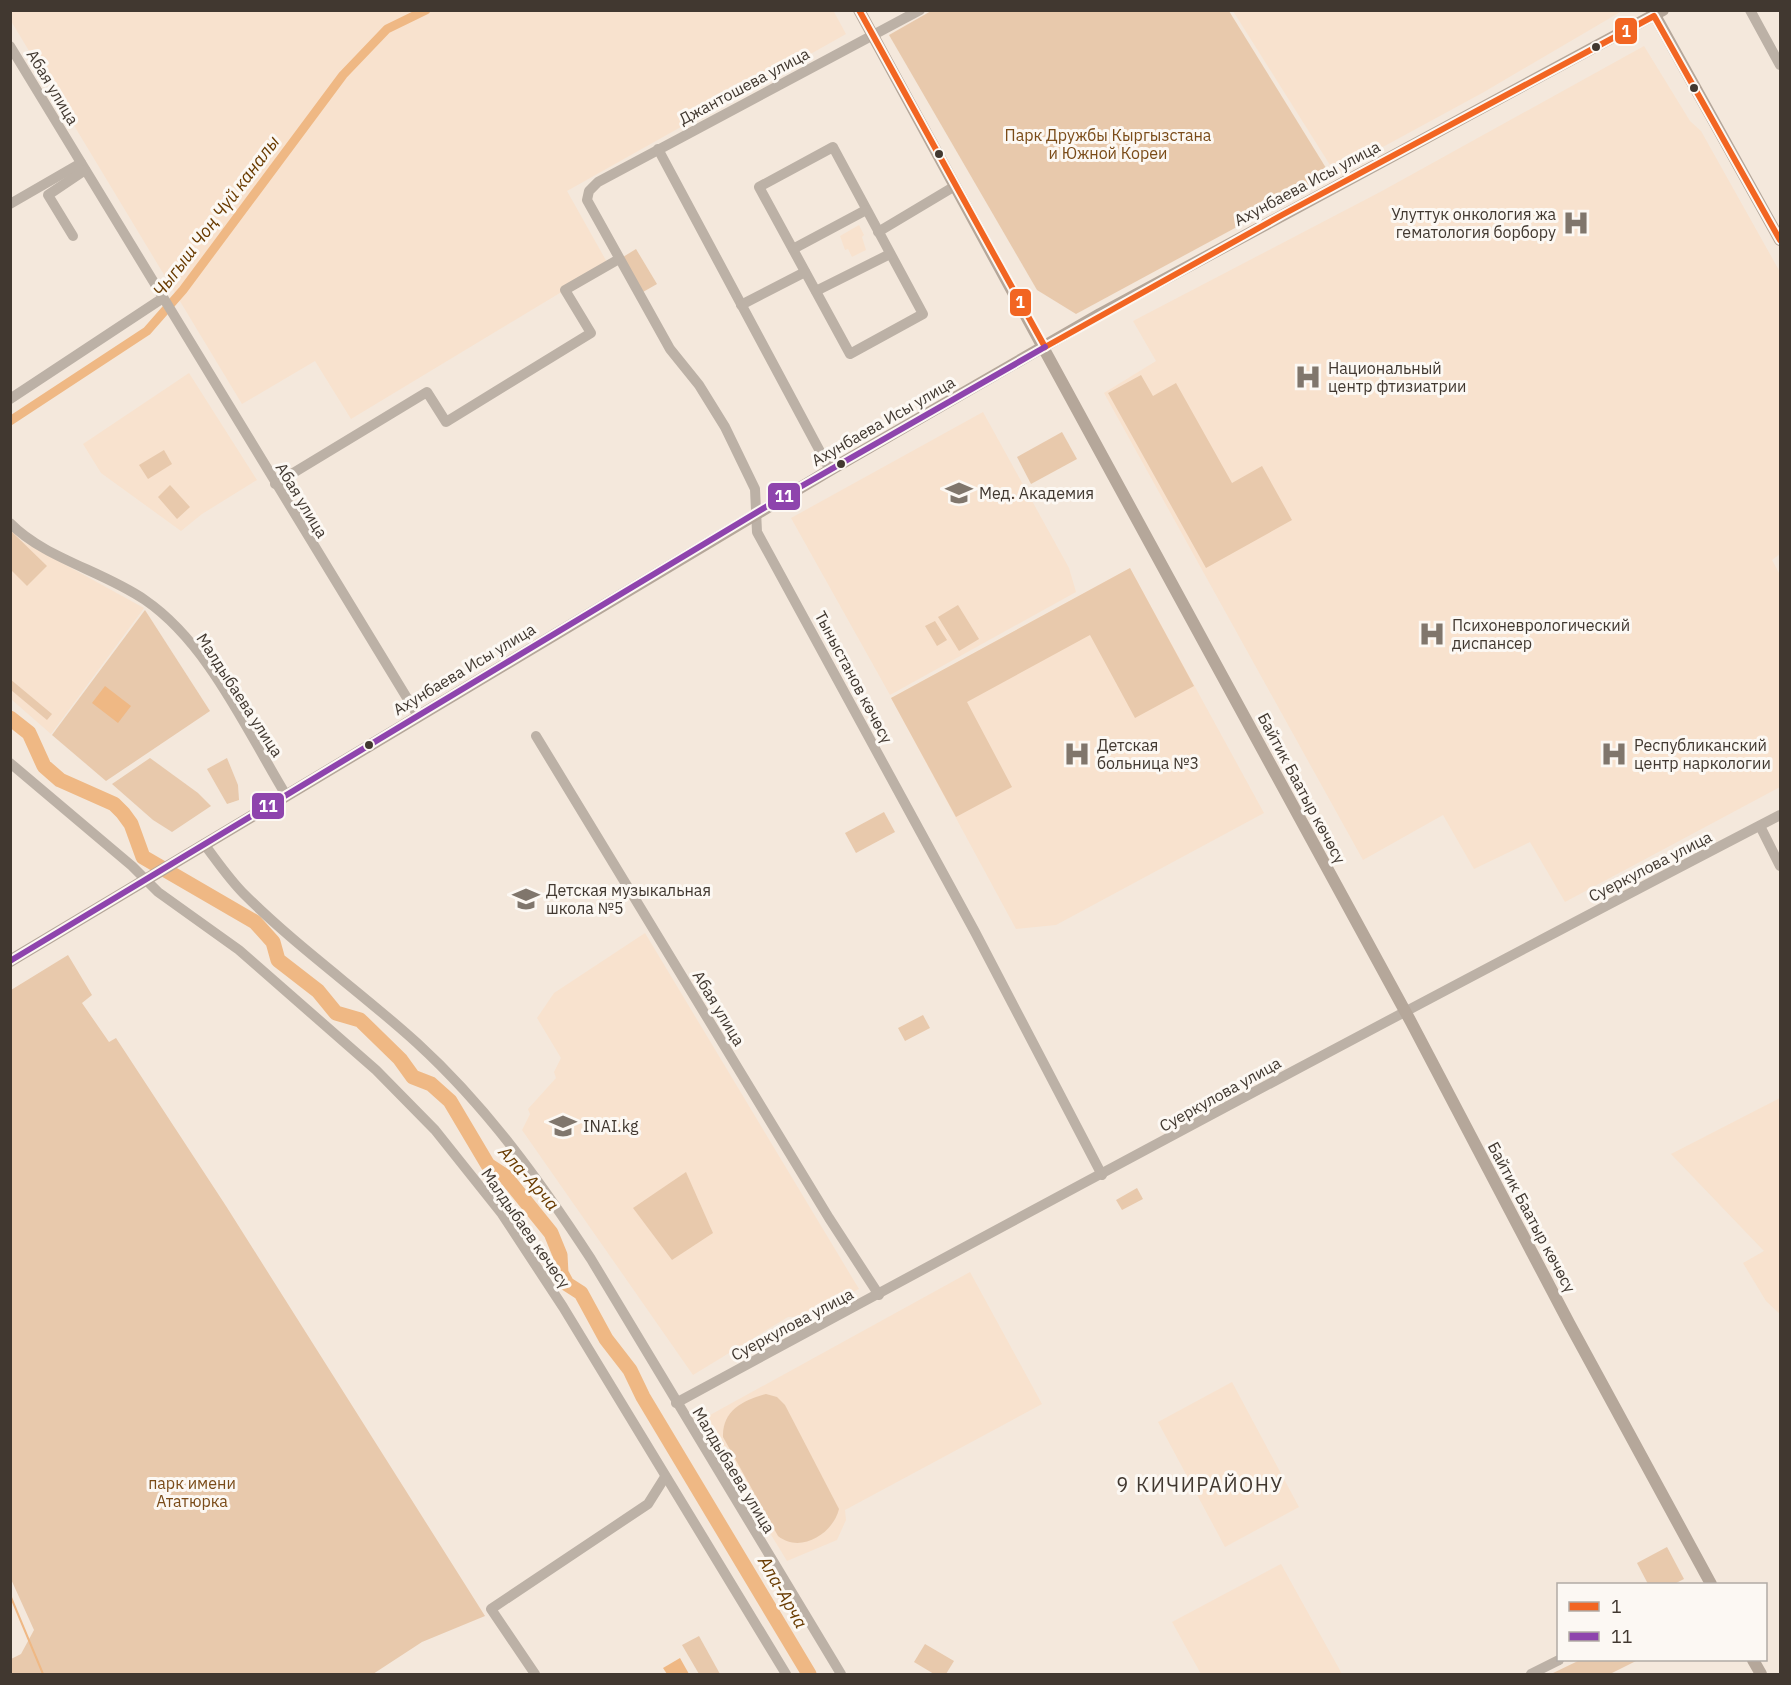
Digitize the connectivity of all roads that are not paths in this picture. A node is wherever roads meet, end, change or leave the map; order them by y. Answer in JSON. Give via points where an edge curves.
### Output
{"nodes":[{"id":1,"x":859,"y":10,"type":"edge"},
{"id":2,"x":921,"y":10,"type":"edge"},
{"id":3,"x":1750,"y":10,"type":"edge"},
{"id":4,"x":1656,"y":12,"type":"edge"},
{"id":5,"x":872,"y":35,"type":"junction"},
{"id":6,"x":10,"y":46,"type":"edge"},
{"id":7,"x":1780,"y":65,"type":"edge"},
{"id":8,"x":658,"y":149,"type":"junction"},
{"id":9,"x":83,"y":166,"type":"junction"},
{"id":10,"x":955,"y":186,"type":"junction"},
{"id":11,"x":588,"y":196,"type":"joint"},
{"id":12,"x":10,"y":204,"type":"edge"},
{"id":13,"x":866,"y":210,"type":"junction"},
{"id":14,"x":878,"y":232,"type":"junction"},
{"id":15,"x":73,"y":236,"type":"dead end"},
{"id":16,"x":1780,"y":240,"type":"edge"},
{"id":17,"x":793,"y":249,"type":"junction"},
{"id":18,"x":890,"y":255,"type":"junction"},
{"id":19,"x":619,"y":259,"type":"junction"},
{"id":20,"x":805,"y":272,"type":"junction"},
{"id":21,"x":816,"y":291,"type":"junction"},
{"id":22,"x":167,"y":305,"type":"junction"},
{"id":23,"x":741,"y":305,"type":"junction"},
{"id":24,"x":1045,"y":347,"type":"junction"},
{"id":25,"x":10,"y":399,"type":"edge"},
{"id":26,"x":830,"y":470,"type":"junction"},
{"id":27,"x":275,"y":484,"type":"junction"},
{"id":28,"x":754,"y":514,"type":"junction"},
{"id":29,"x":10,"y":523,"type":"edge"},
{"id":30,"x":418,"y":716,"type":"junction"},
{"id":31,"x":536,"y":736,"type":"dead end"},
{"id":32,"x":10,"y":763,"type":"edge"},
{"id":33,"x":286,"y":795,"type":"junction"},
{"id":34,"x":1780,"y":816,"type":"edge"},
{"id":35,"x":1760,"y":826,"type":"junction"},
{"id":36,"x":204,"y":844,"type":"junction"},
{"id":37,"x":1780,"y":866,"type":"edge"},
{"id":38,"x":151,"y":877,"type":"junction"},
{"id":39,"x":10,"y":961,"type":"edge"},
{"id":40,"x":1404,"y":1010,"type":"junction"},
{"id":41,"x":1102,"y":1175,"type":"junction"},
{"id":42,"x":879,"y":1294,"type":"junction"},
{"id":43,"x":676,"y":1403,"type":"junction"},
{"id":44,"x":665,"y":1477,"type":"junction"},
{"id":45,"x":1708,"y":1583,"type":"edge"},
{"id":46,"x":1557,"y":1660,"type":"edge"},
{"id":47,"x":534,"y":1674,"type":"edge"},
{"id":48,"x":786,"y":1674,"type":"edge"},
{"id":49,"x":842,"y":1674,"type":"edge"},
{"id":50,"x":1531,"y":1674,"type":"edge"}],
"edges":[{"from":1,"to":5,"type":"main road","name":"Байтик Баатыр көчөсү"},
{"from":2,"to":5,"type":"street","name":"Джантошева улица"},
{"from":3,"to":7,"type":"street"},
{"from":4,"to":16,"type":"main road"},
{"from":4,"to":24,"type":"main road","name":"Ахунбаева Исы улица"},
{"from":5,"to":8,"type":"street","name":"Джантошева улица"},
{"from":5,"to":10,"type":"main road","name":"Байтик Баатыр көчөсү"},
{"from":6,"to":9,"type":"street","name":"Абая улица"},
{"from":8,"to":11,"type":"street","name":"Джантошева улица","via":[[598,182]]},
{"from":8,"to":23,"type":"street"},
{"from":9,"to":12,"type":"street"},
{"from":9,"to":15,"type":"street","via":[[48,195]]},
{"from":9,"to":22,"type":"street","name":"Абая улица"},
{"from":10,"to":14,"type":"street"},
{"from":10,"to":24,"type":"main road","name":"Байтик Баатыр көчөсү"},
{"from":11,"to":19,"type":"street","name":"Тыныстанов көчөсү","via":[[588,205]]},
{"from":13,"to":14,"type":"street"},
{"from":13,"to":17,"type":"street"},
{"from":13,"to":17,"type":"street","via":[[833,147],[759,187]]},
{"from":14,"to":18,"type":"street"},
{"from":17,"to":20,"type":"street"},
{"from":18,"to":21,"type":"street"},
{"from":18,"to":21,"type":"street","via":[[923,314],[849,354]]},
{"from":19,"to":27,"type":"street","via":[[566,290],[591,333],[446,422],[427,392]]},
{"from":19,"to":28,"type":"street","name":"Тыныстанов көчөсү","via":[[670,349],[725,427],[755,489]]},
{"from":20,"to":21,"type":"street"},
{"from":20,"to":23,"type":"street"},
{"from":22,"to":25,"type":"street"},
{"from":22,"to":27,"type":"street","name":"Абая улица"},
{"from":23,"to":26,"type":"street"},
{"from":24,"to":26,"type":"main road","name":"Ахунбаева Исы улица"},
{"from":24,"to":40,"type":"main road","name":"Байтик Баатыр көчөсү"},
{"from":26,"to":28,"type":"main road","name":"Ахунбаева Исы улица"},
{"from":27,"to":30,"type":"street","name":"Абая улица"},
{"from":28,"to":30,"type":"main road","name":"Ахунбаева Исы улица"},
{"from":28,"to":41,"type":"street","name":"Тыныстанов көчөсү","via":[[757,532]]},
{"from":29,"to":33,"type":"street","name":"Малдыбаева улица","via":[[25,538],[146,601],[185,637],[224,692]]},
{"from":30,"to":33,"type":"main road","name":"Ахунбаева Исы улица"},
{"from":31,"to":42,"type":"street","name":"Абая улица"},
{"from":32,"to":38,"type":"street"},
{"from":33,"to":36,"type":"main road","name":"Ахунбаева Исы улица"},
{"from":34,"to":35,"type":"street","name":"Суеркулова улица"},
{"from":35,"to":37,"type":"street"},
{"from":35,"to":40,"type":"street","name":"Суеркулова улица"},
{"from":36,"to":38,"type":"main road","name":"Ахунбаева Исы улица"},
{"from":36,"to":43,"type":"street","via":[[250,900],[417,1043],[486,1113],[558,1209]]},
{"from":38,"to":39,"type":"main road","name":"Ахунбаева Исы улица"},
{"from":38,"to":44,"type":"street","name":"Малдыбаев көчөсү","via":[[158,892],[248,957],[375,1070],[435,1130],[513,1230]]},
{"from":40,"to":41,"type":"street","name":"Суеркулова улица"},
{"from":40,"to":45,"type":"main road","name":"Байтик Баатыр көчөсү"},
{"from":41,"to":42,"type":"street","name":"Суеркулова улица"},
{"from":42,"to":43,"type":"street","name":"Суеркулова улица"},
{"from":43,"to":49,"type":"street","name":"Малдыбаева улица"},
{"from":44,"to":47,"type":"street","via":[[648,1504],[491,1609]]},
{"from":44,"to":48,"type":"street","name":"Малдыбаев көчөсү"},
{"from":46,"to":50,"type":"street"}]}
